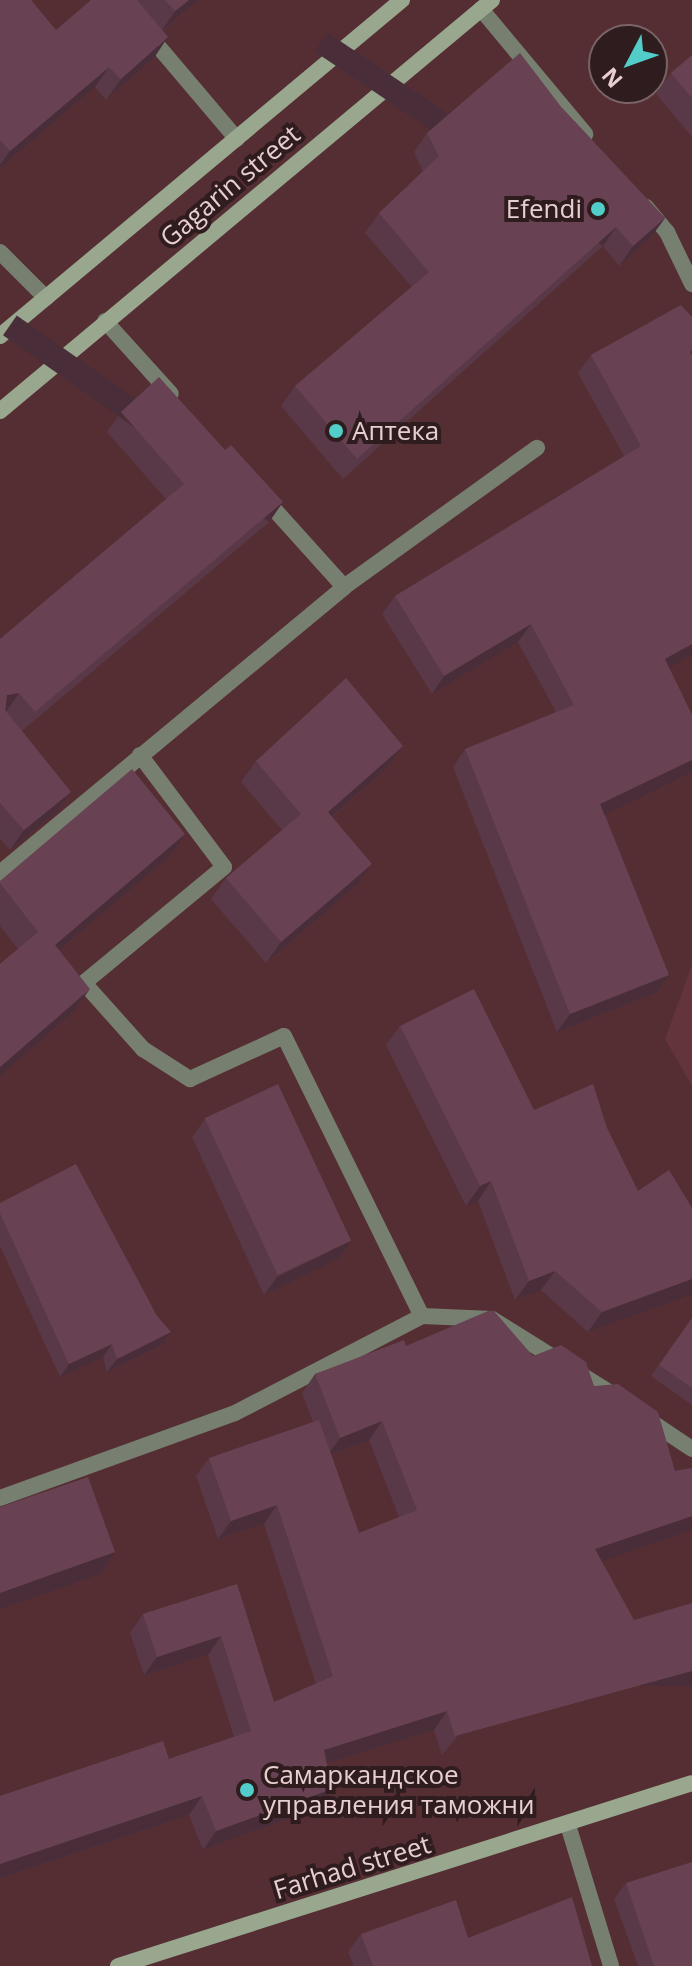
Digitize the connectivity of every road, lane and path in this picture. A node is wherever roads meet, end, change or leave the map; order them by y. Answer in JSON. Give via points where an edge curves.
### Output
{"nodes":[{"id":1,"x":119,"y":0,"type":"edge"},
{"id":2,"x":402,"y":0,"type":"edge"},
{"id":3,"x":486,"y":5,"type":"edge"},
{"id":4,"x":237,"y":139,"type":"junction"},
{"id":5,"x":599,"y":150,"type":"edge"},
{"id":6,"x":638,"y":197,"type":"edge"},
{"id":7,"x":0,"y":252,"type":"edge"},
{"id":8,"x":692,"y":284,"type":"edge"},
{"id":9,"x":46,"y":298,"type":"junction"},
{"id":10,"x":105,"y":321,"type":"junction"},
{"id":11,"x":0,"y":336,"type":"edge"},
{"id":12,"x":0,"y":411,"type":"edge"},
{"id":13,"x":188,"y":413,"type":"edge"},
{"id":14,"x":537,"y":448,"type":"dead end"},
{"id":15,"x":251,"y":483,"type":"edge"},
{"id":16,"x":344,"y":587,"type":"junction"},
{"id":17,"x":140,"y":755,"type":"junction"},
{"id":18,"x":0,"y":873,"type":"edge"},
{"id":19,"x":422,"y":1316,"type":"junction"},
{"id":20,"x":692,"y":1449,"type":"edge"},
{"id":21,"x":0,"y":1498,"type":"edge"},
{"id":22,"x":692,"y":1783,"type":"edge"},
{"id":23,"x":568,"y":1825,"type":"junction"},
{"id":24,"x":159,"y":1960,"type":"edge"},
{"id":25,"x":118,"y":1966,"type":"edge"},
{"id":26,"x":611,"y":1966,"type":"edge"}],
"edges":[{"from":1,"to":4,"type":"street"},
{"from":2,"to":4,"type":"main road","name":"Gagarin street"},
{"from":3,"to":5,"type":"street"},
{"from":3,"to":10,"type":"main road","name":"Gagarin street"},
{"from":4,"to":9,"type":"main road","name":"Gagarin street"},
{"from":6,"to":8,"type":"street","via":[[667,232]]},
{"from":7,"to":9,"type":"street"},
{"from":9,"to":11,"type":"main road","name":"Gagarin street"},
{"from":10,"to":12,"type":"main road","name":"Gagarin street"},
{"from":10,"to":13,"type":"street"},
{"from":14,"to":16,"type":"street"},
{"from":15,"to":16,"type":"street"},
{"from":16,"to":17,"type":"street"},
{"from":17,"to":18,"type":"street","via":[[67,807]]},
{"from":17,"to":19,"type":"street","via":[[224,867],[84,983],[143,1049],[190,1079],[284,1036]]},
{"from":19,"to":20,"type":"street","via":[[492,1319],[533,1340]]},
{"from":19,"to":21,"type":"street","via":[[235,1413]]},
{"from":22,"to":23,"type":"main road","name":"Farhad street"},
{"from":23,"to":24,"type":"main road","name":"Farhad street"},
{"from":23,"to":26,"type":"street"},
{"from":24,"to":25,"type":"main road","name":"Farhad street"}]}
